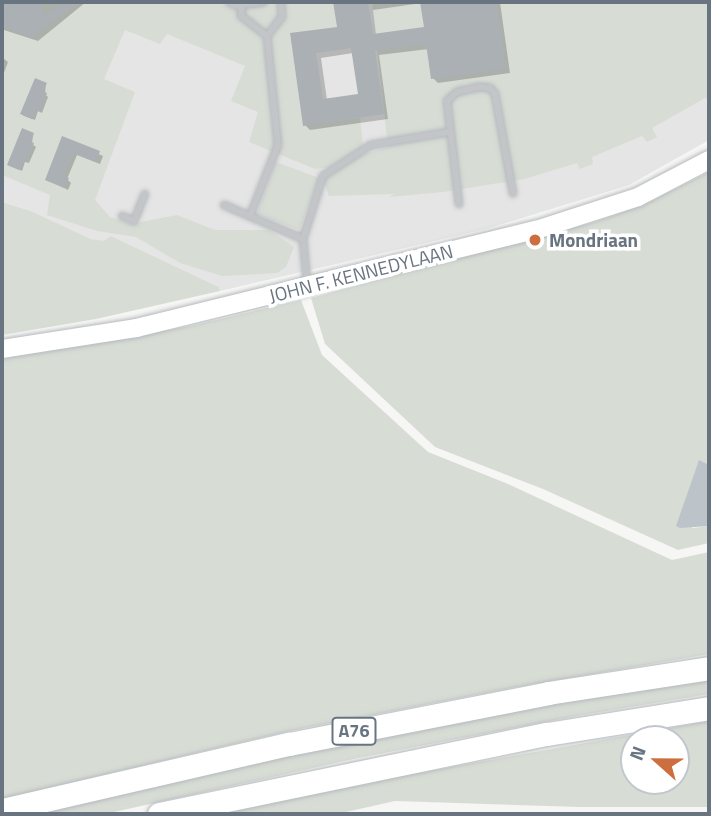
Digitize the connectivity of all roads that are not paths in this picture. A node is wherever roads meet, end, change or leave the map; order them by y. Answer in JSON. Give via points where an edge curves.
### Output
{"nodes":[{"id":1,"x":229,"y":2,"type":"edge"},
{"id":2,"x":264,"y":2,"type":"edge"},
{"id":3,"x":281,"y":2,"type":"edge"},
{"id":4,"x":242,"y":8,"type":"junction"},
{"id":5,"x":267,"y":36,"type":"junction"},
{"id":6,"x":449,"y":132,"type":"junction"},
{"id":7,"x":709,"y":160,"type":"edge"},
{"id":8,"x":513,"y":193,"type":"dead end"},
{"id":9,"x":145,"y":194,"type":"dead end"},
{"id":10,"x":459,"y":204,"type":"dead end"},
{"id":11,"x":224,"y":205,"type":"dead end"},
{"id":12,"x":122,"y":216,"type":"dead end"},
{"id":13,"x":250,"y":216,"type":"junction"},
{"id":14,"x":303,"y":239,"type":"junction"},
{"id":15,"x":307,"y":287,"type":"junction"},
{"id":16,"x":2,"y":349,"type":"edge"},
{"id":17,"x":709,"y":667,"type":"edge"},
{"id":18,"x":709,"y":708,"type":"edge"},
{"id":19,"x":2,"y":810,"type":"edge"},
{"id":20,"x":159,"y":814,"type":"edge"}],
"edges":[{"from":1,"to":4,"type":"lane"},
{"from":2,"to":4,"type":"lane"},
{"from":3,"to":5,"type":"lane","via":[[282,17]]},
{"from":4,"to":5,"type":"lane","via":[[241,16]]},
{"from":5,"to":13,"type":"lane","via":[[278,145]]},
{"from":6,"to":8,"type":"lane","via":[[447,101],[457,92],[490,88],[495,94]]},
{"from":6,"to":10,"type":"lane"},
{"from":6,"to":14,"type":"lane","via":[[371,145],[323,176]]},
{"from":7,"to":15,"type":"street","name":"JOHN F. KENNEDYLAAN","via":[[604,209]]},
{"from":9,"to":12,"type":"lane","via":[[134,221]]},
{"from":11,"to":13,"type":"lane"},
{"from":13,"to":14,"type":"lane"},
{"from":14,"to":15,"type":"lane"},
{"from":15,"to":16,"type":"street","name":"JOHN F. KENNEDYLAAN","via":[[136,328]]},
{"from":17,"to":19,"type":"highway","number":"A76","via":[[548,692]]},
{"from":18,"to":20,"type":"highway","number":"A76","via":[[547,734]]}]}
